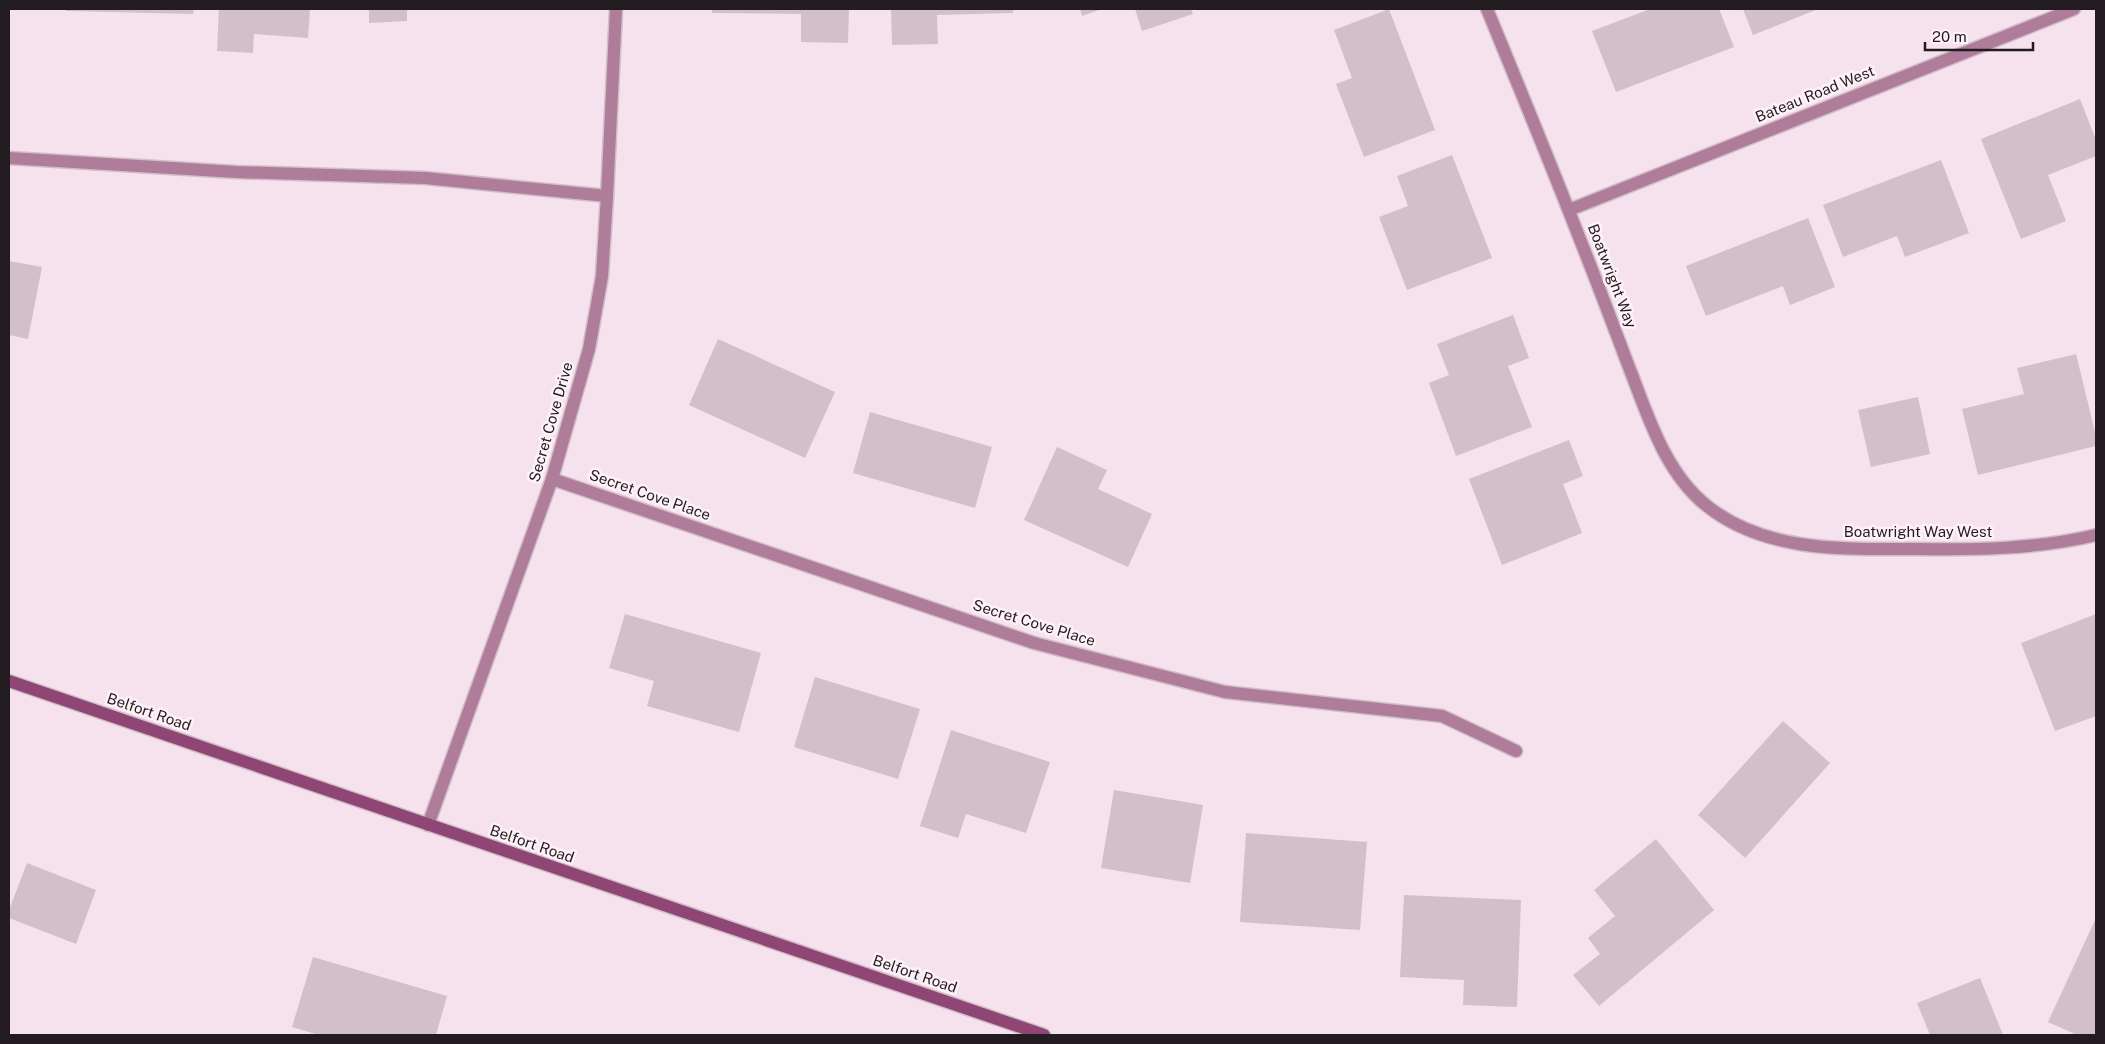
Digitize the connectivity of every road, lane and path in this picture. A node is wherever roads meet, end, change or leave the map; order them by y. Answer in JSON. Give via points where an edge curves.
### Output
{"nodes":[{"id":1,"x":616,"y":9,"type":"edge"},
{"id":2,"x":1487,"y":9,"type":"edge"},
{"id":3,"x":2074,"y":9,"type":"edge"},
{"id":4,"x":9,"y":158,"type":"edge"},
{"id":5,"x":607,"y":196,"type":"junction"},
{"id":6,"x":1568,"y":210,"type":"junction"},
{"id":7,"x":552,"y":479,"type":"junction"},
{"id":8,"x":1743,"y":527,"type":"joint"},
{"id":9,"x":2096,"y":535,"type":"edge"},
{"id":10,"x":9,"y":681,"type":"edge"},
{"id":11,"x":1516,"y":751,"type":"dead end"},
{"id":12,"x":428,"y":825,"type":"junction"},
{"id":13,"x":1044,"y":1035,"type":"edge"}],
"edges":[{"from":1,"to":5,"type":"street","name":"Secret Cove Drive"},
{"from":2,"to":6,"type":"street","name":"Boatwright Way"},
{"from":3,"to":6,"type":"street","name":"Bateau Road West"},
{"from":4,"to":5,"type":"street","via":[[236,172],[424,178]]},
{"from":5,"to":7,"type":"street","name":"Secret Cove Drive","via":[[602,276],[588,350]]},
{"from":6,"to":8,"type":"street","name":"Boatwright Way","via":[[1654,432],[1680,479],[1707,506]]},
{"from":7,"to":11,"type":"street","name":"Secret Cove Place","via":[[1034,643],[1225,692],[1442,716]]},
{"from":7,"to":12,"type":"street","name":"Secret Cove Drive"},
{"from":8,"to":9,"type":"street","name":"Boatwright Way West","via":[[1781,540],[1828,549],[1977,550],[2077,540]]},
{"from":10,"to":12,"type":"street","name":"Belfort Road"},
{"from":12,"to":13,"type":"street","name":"Belfort Road"}]}
